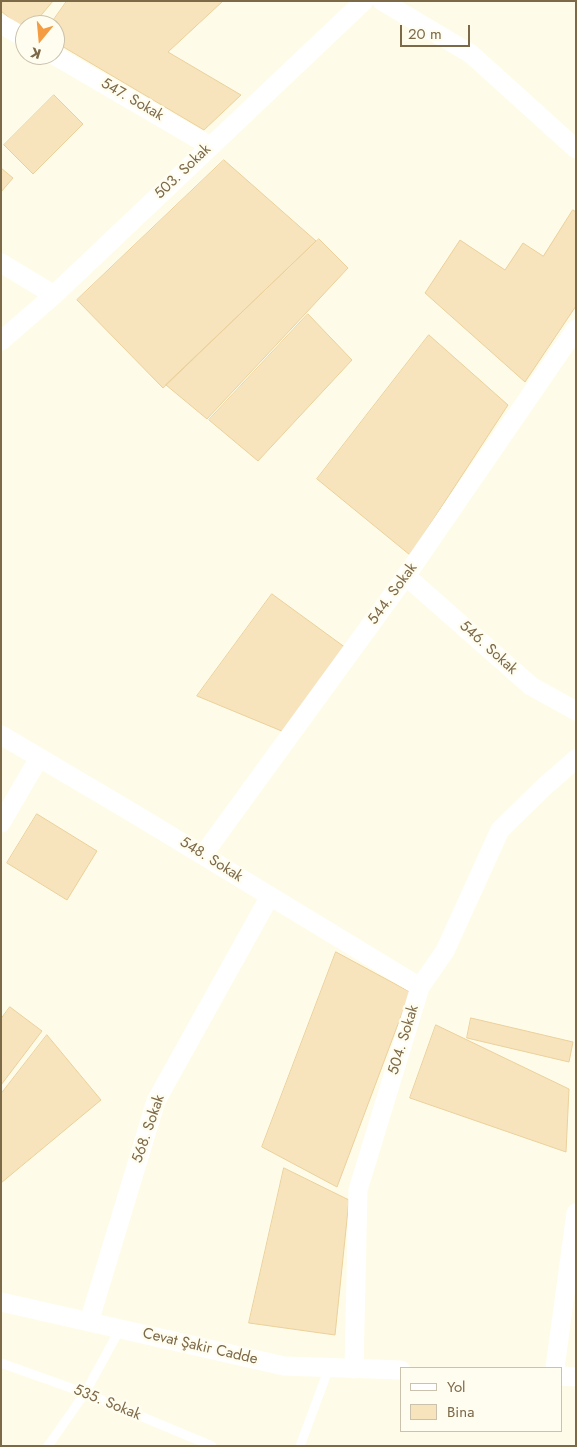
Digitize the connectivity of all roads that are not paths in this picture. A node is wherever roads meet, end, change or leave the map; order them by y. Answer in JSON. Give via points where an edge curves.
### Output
{"nodes":[{"id":1,"x":364,"y":1,"type":"edge"},
{"id":2,"x":382,"y":1,"type":"edge"},
{"id":3,"x":1,"y":24,"type":"edge"},
{"id":4,"x":15,"y":32,"type":"edge"},
{"id":5,"x":65,"y":61,"type":"edge"},
{"id":6,"x":210,"y":146,"type":"junction"},
{"id":7,"x":576,"y":149,"type":"edge"},
{"id":8,"x":1,"y":263,"type":"edge"},
{"id":9,"x":54,"y":295,"type":"junction"},
{"id":10,"x":576,"y":329,"type":"edge"},
{"id":11,"x":1,"y":341,"type":"edge"},
{"id":12,"x":406,"y":576,"type":"junction"},
{"id":13,"x":576,"y":711,"type":"edge"},
{"id":14,"x":1,"y":735,"type":"edge"},
{"id":15,"x":39,"y":758,"type":"junction"},
{"id":16,"x":576,"y":759,"type":"edge"},
{"id":17,"x":1,"y":823,"type":"edge"},
{"id":18,"x":203,"y":856,"type":"junction"},
{"id":19,"x":270,"y":896,"type":"junction"},
{"id":20,"x":420,"y":986,"type":"junction"},
{"id":21,"x":576,"y":1213,"type":"edge"},
{"id":22,"x":1,"y":1302,"type":"edge"},
{"id":23,"x":89,"y":1322,"type":"junction"},
{"id":24,"x":120,"y":1328,"type":"junction"},
{"id":25,"x":1,"y":1363,"type":"edge"},
{"id":26,"x":555,"y":1367,"type":"edge"},
{"id":27,"x":328,"y":1368,"type":"junction"},
{"id":28,"x":354,"y":1369,"type":"junction"},
{"id":29,"x":400,"y":1370,"type":"edge"},
{"id":30,"x":562,"y":1376,"type":"edge"},
{"id":31,"x":576,"y":1377,"type":"edge"},
{"id":32,"x":85,"y":1393,"type":"junction"},
{"id":33,"x":48,"y":1446,"type":"edge"},
{"id":34,"x":212,"y":1446,"type":"edge"},
{"id":35,"x":300,"y":1446,"type":"edge"}],
"edges":[{"from":1,"to":6,"type":"street","name":"503. Sokak"},
{"from":2,"to":7,"type":"street","via":[[471,54]]},
{"from":3,"to":4,"type":"street"},
{"from":5,"to":6,"type":"street","name":"547. Sokak"},
{"from":6,"to":9,"type":"street","name":"503. Sokak"},
{"from":8,"to":9,"type":"street"},
{"from":9,"to":11,"type":"street","name":"503. Sokak"},
{"from":10,"to":12,"type":"street","name":"544. Sokak"},
{"from":12,"to":13,"type":"street","name":"546. Sokak","via":[[531,686]]},
{"from":12,"to":18,"type":"street","name":"544. Sokak"},
{"from":14,"to":15,"type":"street","name":"548. Sokak"},
{"from":15,"to":17,"type":"street"},
{"from":15,"to":18,"type":"street","name":"548. Sokak"},
{"from":16,"to":20,"type":"street","name":"504. Sokak","via":[[500,830],[445,951]]},
{"from":18,"to":19,"type":"street","name":"548. Sokak"},
{"from":19,"to":20,"type":"street","name":"548. Sokak"},
{"from":19,"to":23,"type":"street","name":"568. Sokak","via":[[156,1101]]},
{"from":20,"to":28,"type":"street","name":"504. Sokak","via":[[358,1190]]},
{"from":21,"to":26,"type":"street"},
{"from":22,"to":23,"type":"street","name":"Cevat Şakir Cadde"},
{"from":23,"to":24,"type":"street","name":"Cevat Şakir Cadde"},
{"from":24,"to":27,"type":"street","name":"Cevat Şakir Cadde","via":[[284,1366]]},
{"from":24,"to":32,"type":"lane"},
{"from":25,"to":32,"type":"lane","name":"535. Sokak"},
{"from":27,"to":28,"type":"street","name":"Cevat Şakir Cadde"},
{"from":27,"to":35,"type":"lane"},
{"from":28,"to":29,"type":"street","name":"Cevat Şakir Cadde"},
{"from":30,"to":31,"type":"street"},
{"from":32,"to":33,"type":"lane"},
{"from":32,"to":34,"type":"lane","name":"535. Sokak"}]}
